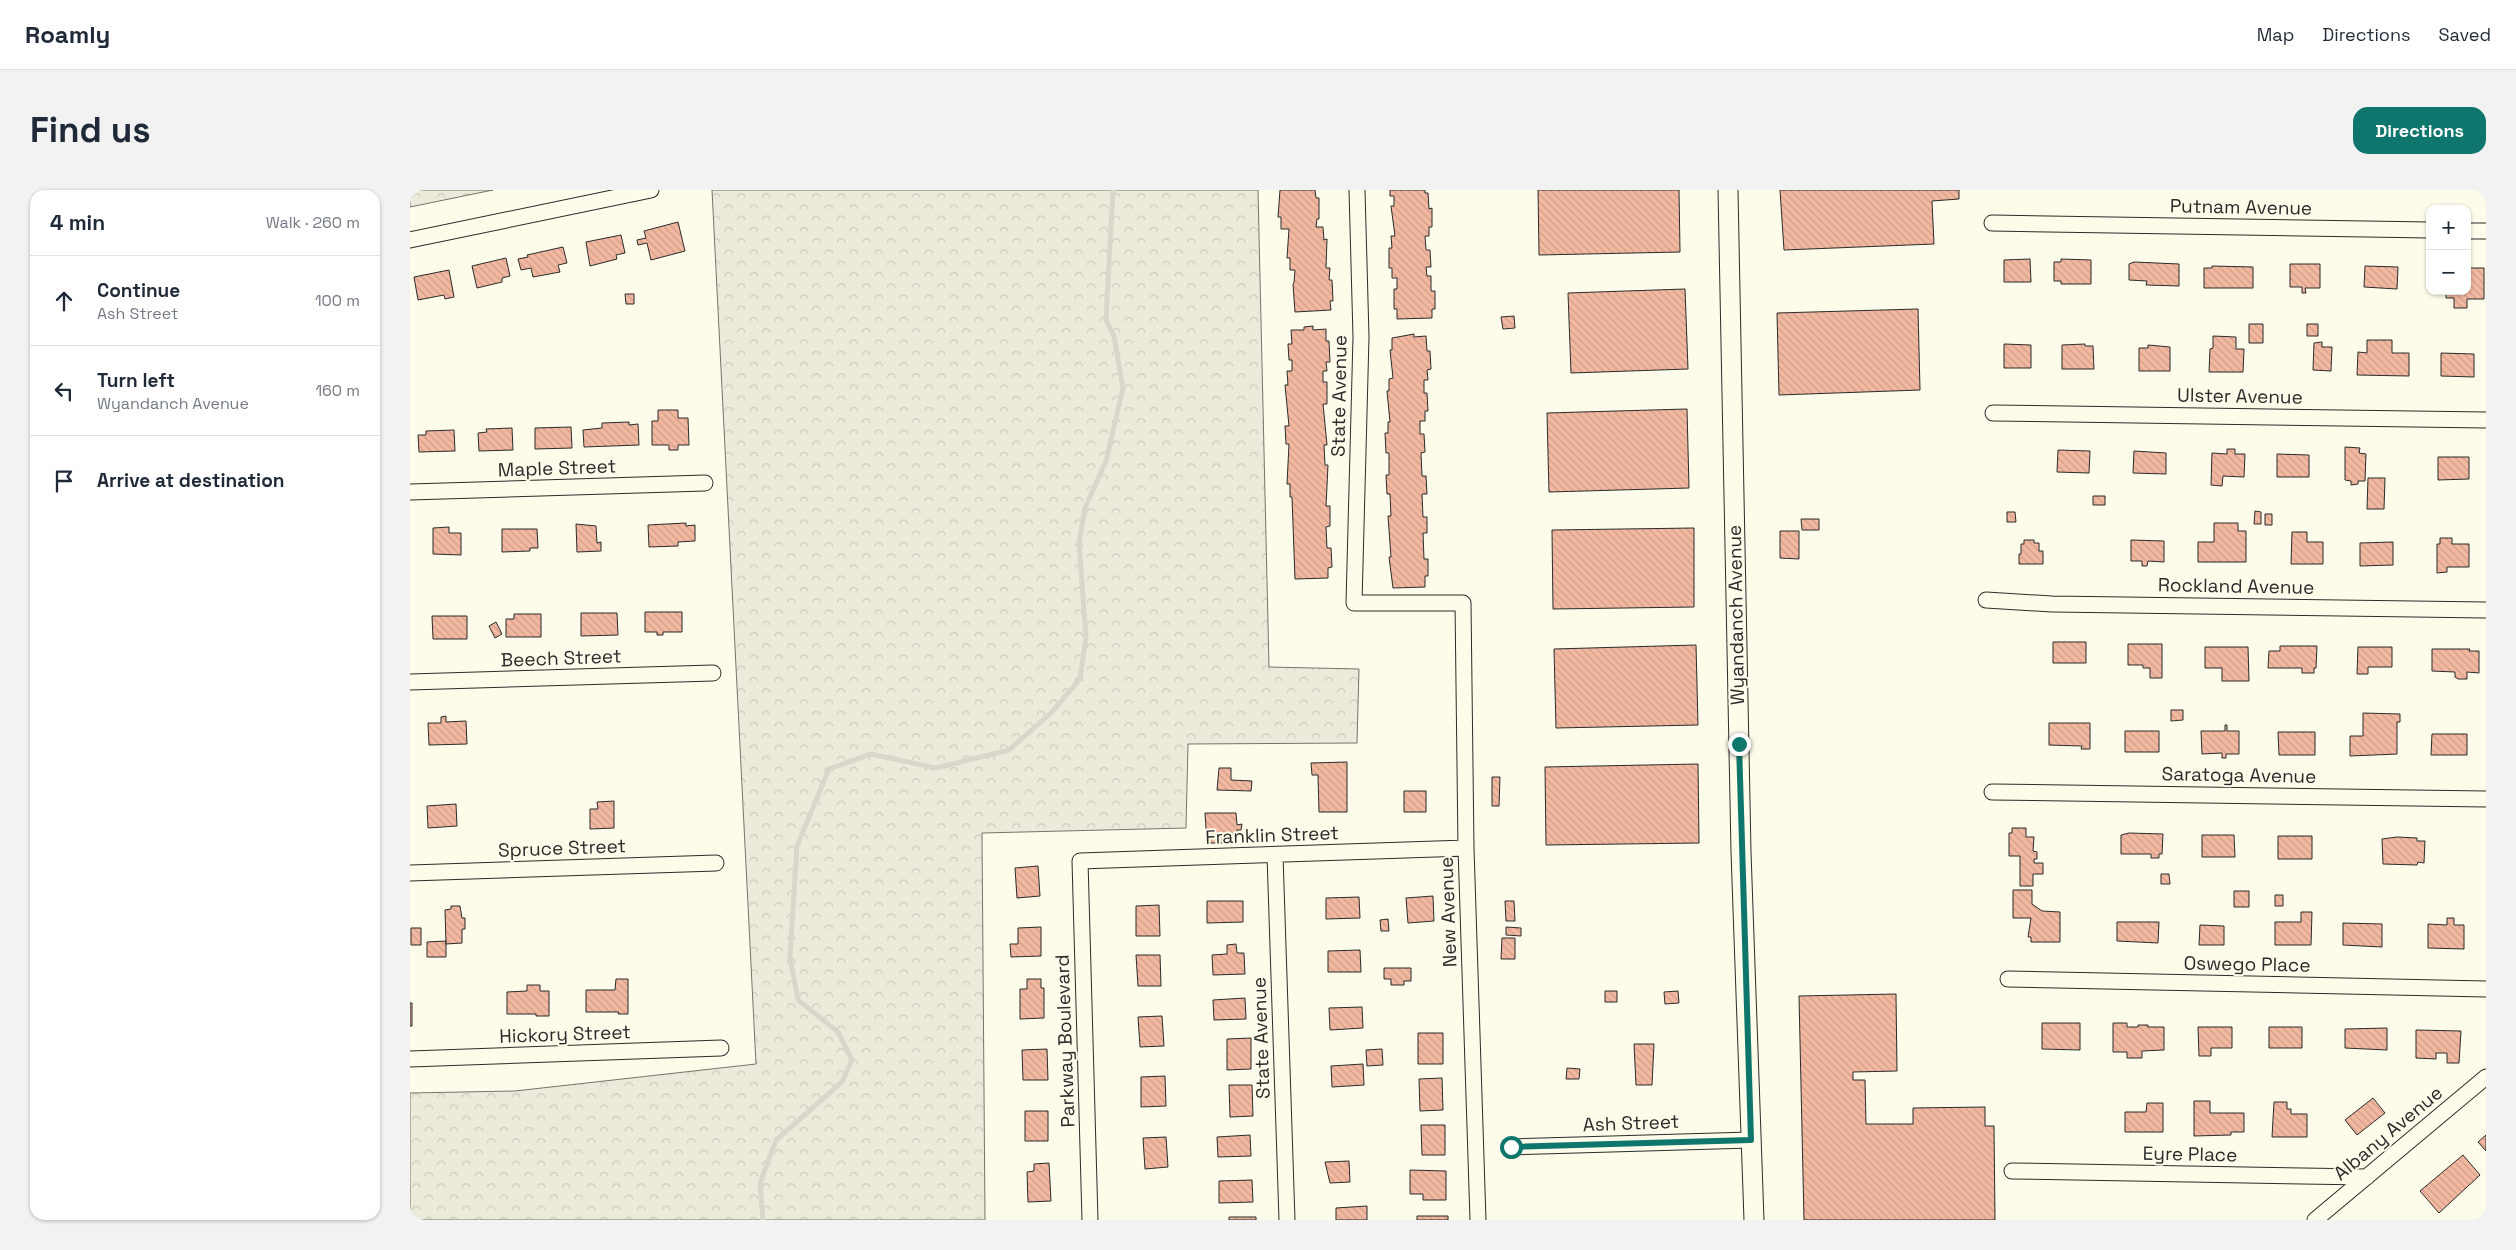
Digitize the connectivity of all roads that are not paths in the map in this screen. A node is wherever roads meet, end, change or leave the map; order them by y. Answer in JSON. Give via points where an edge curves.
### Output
{"nodes":[{"id":1,"x":651,"y":190,"type":"edge"},
{"id":2,"x":1356,"y":190,"type":"edge"},
{"id":3,"x":1728,"y":190,"type":"edge"},
{"id":4,"x":1992,"y":223,"type":"dead end"},
{"id":5,"x":2426,"y":230,"type":"edge"},
{"id":6,"x":2471,"y":231,"type":"edge"},
{"id":7,"x":2486,"y":231,"type":"edge"},
{"id":8,"x":410,"y":240,"type":"edge"},
{"id":9,"x":1993,"y":413,"type":"dead end"},
{"id":10,"x":2486,"y":420,"type":"edge"},
{"id":11,"x":705,"y":483,"type":"dead end"},
{"id":12,"x":410,"y":492,"type":"edge"},
{"id":13,"x":1986,"y":600,"type":"dead end"},
{"id":14,"x":1463,"y":602,"type":"joint"},
{"id":15,"x":2486,"y":610,"type":"edge"},
{"id":16,"x":713,"y":673,"type":"dead end"},
{"id":17,"x":410,"y":682,"type":"edge"},
{"id":18,"x":1992,"y":792,"type":"dead end"},
{"id":19,"x":2486,"y":799,"type":"edge"},
{"id":20,"x":1466,"y":848,"type":"junction"},
{"id":21,"x":1275,"y":855,"type":"junction"},
{"id":22,"x":1080,"y":861,"type":"joint"},
{"id":23,"x":716,"y":863,"type":"dead end"},
{"id":24,"x":410,"y":873,"type":"edge"},
{"id":25,"x":2008,"y":980,"type":"dead end"},
{"id":26,"x":2486,"y":989,"type":"edge"},
{"id":27,"x":721,"y":1048,"type":"dead end"},
{"id":28,"x":410,"y":1059,"type":"edge"},
{"id":29,"x":2486,"y":1077,"type":"edge"},
{"id":30,"x":1751,"y":1140,"type":"junction"},
{"id":31,"x":1511,"y":1147,"type":"dead end"},
{"id":32,"x":2012,"y":1171,"type":"dead end"},
{"id":33,"x":2367,"y":1177,"type":"junction"},
{"id":34,"x":1090,"y":1220,"type":"edge"},
{"id":35,"x":1287,"y":1220,"type":"edge"},
{"id":36,"x":1478,"y":1220,"type":"edge"},
{"id":37,"x":1754,"y":1220,"type":"edge"},
{"id":38,"x":2315,"y":1220,"type":"edge"}],
"edges":[{"from":1,"to":8,"type":"street"},
{"from":2,"to":14,"type":"street","name":"State Avenue","via":[[1361,337],[1354,603]]},
{"from":3,"to":30,"type":"street","name":"Wyandanch Avenue","via":[[1741,842]]},
{"from":4,"to":5,"type":"street","name":"Putnam Avenue"},
{"from":6,"to":7,"type":"street"},
{"from":9,"to":10,"type":"street","name":"Ulster Avenue"},
{"from":11,"to":12,"type":"street","name":"Maple Street"},
{"from":13,"to":15,"type":"street","name":"Rockland Avenue","via":[[2052,604]]},
{"from":14,"to":20,"type":"street","name":"New Avenue"},
{"from":16,"to":17,"type":"street","name":"Beech Street"},
{"from":18,"to":19,"type":"street","name":"Saratoga Avenue"},
{"from":20,"to":21,"type":"street","name":"Franklin Street"},
{"from":20,"to":36,"type":"street","name":"New Avenue"},
{"from":21,"to":22,"type":"street","name":"Franklin Street"},
{"from":21,"to":35,"type":"street","name":"State Avenue"},
{"from":22,"to":34,"type":"street","name":"Parkway Boulevard"},
{"from":23,"to":24,"type":"street","name":"Spruce Street"},
{"from":25,"to":26,"type":"street","name":"Oswego Place"},
{"from":27,"to":28,"type":"street","name":"Hickory Street"},
{"from":29,"to":33,"type":"street","name":"Albany Avenue"},
{"from":30,"to":31,"type":"street","name":"Ash Street"},
{"from":30,"to":37,"type":"street","name":"Wyandanch Avenue"},
{"from":32,"to":33,"type":"street","name":"Eyre Place"},
{"from":33,"to":38,"type":"street","name":"Albany Avenue"}]}
